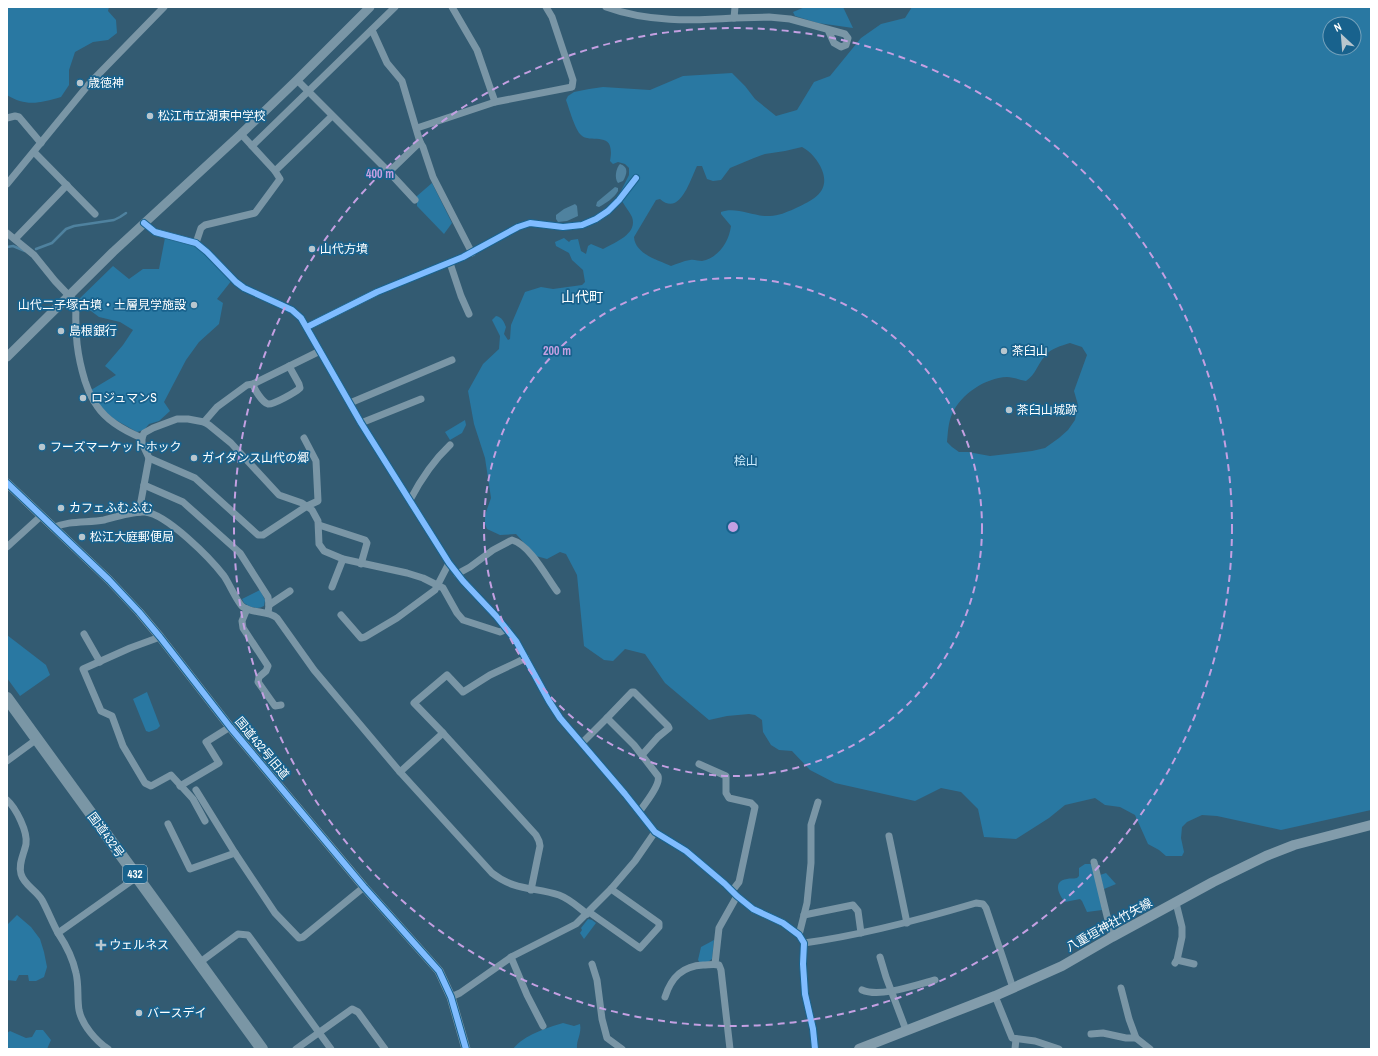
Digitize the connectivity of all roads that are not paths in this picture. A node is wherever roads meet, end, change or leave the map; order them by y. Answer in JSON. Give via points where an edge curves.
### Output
{"nodes":[{"id":1,"x":164,"y":7,"type":"edge"},
{"id":2,"x":370,"y":7,"type":"edge"},
{"id":3,"x":395,"y":7,"type":"edge"},
{"id":4,"x":452,"y":7,"type":"edge"},
{"id":5,"x":546,"y":7,"type":"edge"},
{"id":6,"x":606,"y":7,"type":"edge"},
{"id":7,"x":734,"y":7,"type":"edge"},
{"id":8,"x":734,"y":18,"type":"junction"},
{"id":9,"x":372,"y":30,"type":"junction"},
{"id":10,"x":828,"y":30,"type":"dead end"},
{"id":11,"x":298,"y":80,"type":"junction"},
{"id":12,"x":308,"y":92,"type":"junction"},
{"id":13,"x":495,"y":102,"type":"junction"},
{"id":14,"x":332,"y":116,"type":"junction"},
{"id":15,"x":7,"y":118,"type":"edge"},
{"id":16,"x":417,"y":128,"type":"junction"},
{"id":17,"x":241,"y":134,"type":"junction"},
{"id":18,"x":420,"y":142,"type":"junction"},
{"id":19,"x":41,"y":143,"type":"junction"},
{"id":20,"x":252,"y":146,"type":"junction"},
{"id":21,"x":34,"y":152,"type":"junction"},
{"id":22,"x":275,"y":171,"type":"junction"},
{"id":23,"x":389,"y":172,"type":"junction"},
{"id":24,"x":636,"y":178,"type":"dead end"},
{"id":25,"x":8,"y":180,"type":"edge"},
{"id":26,"x":67,"y":185,"type":"junction"},
{"id":27,"x":415,"y":200,"type":"dead end"},
{"id":28,"x":95,"y":214,"type":"dead end"},
{"id":29,"x":144,"y":223,"type":"junction"},
{"id":30,"x":7,"y":233,"type":"edge"},
{"id":31,"x":15,"y":239,"type":"junction"},
{"id":32,"x":196,"y":243,"type":"junction"},
{"id":33,"x":472,"y":253,"type":"junction"},
{"id":34,"x":450,"y":263,"type":"junction"},
{"id":35,"x":68,"y":295,"type":"junction"},
{"id":36,"x":469,"y":314,"type":"dead end"},
{"id":37,"x":307,"y":328,"type":"junction"},
{"id":38,"x":320,"y":351,"type":"junction"},
{"id":39,"x":8,"y":354,"type":"edge"},
{"id":40,"x":452,"y":360,"type":"dead end"},
{"id":41,"x":289,"y":366,"type":"junction"},
{"id":42,"x":253,"y":384,"type":"junction"},
{"id":43,"x":421,"y":399,"type":"dead end"},
{"id":44,"x":350,"y":404,"type":"junction"},
{"id":45,"x":204,"y":422,"type":"junction"},
{"id":46,"x":361,"y":423,"type":"junction"},
{"id":47,"x":142,"y":438,"type":"junction"},
{"id":48,"x":304,"y":438,"type":"dead end"},
{"id":49,"x":450,"y":445,"type":"dead end"},
{"id":50,"x":149,"y":458,"type":"junction"},
{"id":51,"x":7,"y":483,"type":"edge"},
{"id":52,"x":144,"y":484,"type":"junction"},
{"id":53,"x":410,"y":500,"type":"junction"},
{"id":54,"x":307,"y":506,"type":"junction"},
{"id":55,"x":139,"y":512,"type":"junction"},
{"id":56,"x":41,"y":516,"type":"junction"},
{"id":57,"x":318,"y":525,"type":"junction"},
{"id":58,"x":53,"y":528,"type":"junction"},
{"id":59,"x":7,"y":547,"type":"edge"},
{"id":60,"x":343,"y":559,"type":"junction"},
{"id":61,"x":449,"y":563,"type":"junction"},
{"id":62,"x":361,"y":564,"type":"junction"},
{"id":63,"x":457,"y":574,"type":"junction"},
{"id":64,"x":438,"y":585,"type":"junction"},
{"id":65,"x":332,"y":587,"type":"dead end"},
{"id":66,"x":290,"y":591,"type":"dead end"},
{"id":67,"x":557,"y":591,"type":"dead end"},
{"id":68,"x":269,"y":605,"type":"junction"},
{"id":69,"x":247,"y":609,"type":"junction"},
{"id":70,"x":268,"y":613,"type":"junction"},
{"id":71,"x":341,"y":615,"type":"dead end"},
{"id":72,"x":507,"y":629,"type":"junction"},
{"id":73,"x":84,"y":634,"type":"dead end"},
{"id":74,"x":160,"y":638,"type":"junction"},
{"id":75,"x":526,"y":658,"type":"junction"},
{"id":76,"x":100,"y":662,"type":"junction"},
{"id":77,"x":7,"y":698,"type":"edge"},
{"id":78,"x":281,"y":705,"type":"dead end"},
{"id":79,"x":607,"y":718,"type":"junction"},
{"id":80,"x":230,"y":726,"type":"junction"},
{"id":81,"x":443,"y":733,"type":"junction"},
{"id":82,"x":37,"y":739,"type":"junction"},
{"id":83,"x":582,"y":744,"type":"junction"},
{"id":84,"x":642,"y":755,"type":"junction"},
{"id":85,"x":7,"y":761,"type":"edge"},
{"id":86,"x":698,"y":764,"type":"dead end"},
{"id":87,"x":400,"y":772,"type":"junction"},
{"id":88,"x":180,"y":786,"type":"junction"},
{"id":89,"x":196,"y":790,"type":"dead end"},
{"id":90,"x":7,"y":800,"type":"edge"},
{"id":91,"x":818,"y":802,"type":"dead end"},
{"id":92,"x":639,"y":812,"type":"junction"},
{"id":93,"x":205,"y":821,"type":"dead end"},
{"id":94,"x":168,"y":824,"type":"dead end"},
{"id":95,"x":1371,"y":825,"type":"edge"},
{"id":96,"x":655,"y":832,"type":"junction"},
{"id":97,"x":889,"y":836,"type":"dead end"},
{"id":98,"x":235,"y":853,"type":"junction"},
{"id":99,"x":1094,"y":862,"type":"dead end"},
{"id":100,"x":137,"y":877,"type":"junction"},
{"id":101,"x":364,"y":887,"type":"junction"},
{"id":102,"x":611,"y":889,"type":"junction"},
{"id":103,"x":531,"y":890,"type":"junction"},
{"id":104,"x":735,"y":894,"type":"junction"},
{"id":105,"x":1176,"y":903,"type":"junction"},
{"id":106,"x":588,"y":913,"type":"junction"},
{"id":107,"x":804,"y":915,"type":"junction"},
{"id":108,"x":907,"y":923,"type":"junction"},
{"id":109,"x":58,"y":933,"type":"junction"},
{"id":110,"x":861,"y":933,"type":"junction"},
{"id":111,"x":799,"y":935,"type":"junction"},
{"id":112,"x":1112,"y":937,"type":"junction"},
{"id":113,"x":804,"y":943,"type":"junction"},
{"id":114,"x":511,"y":957,"type":"junction"},
{"id":115,"x":880,"y":958,"type":"dead end"},
{"id":116,"x":199,"y":963,"type":"junction"},
{"id":117,"x":592,"y":964,"type":"dead end"},
{"id":118,"x":715,"y":964,"type":"junction"},
{"id":119,"x":1194,"y":964,"type":"dead end"},
{"id":120,"x":935,"y":980,"type":"dead end"},
{"id":121,"x":1013,"y":988,"type":"junction"},
{"id":122,"x":1121,"y":988,"type":"dead end"},
{"id":123,"x":862,"y":990,"type":"dead end"},
{"id":124,"x":891,"y":991,"type":"junction"},
{"id":125,"x":995,"y":996,"type":"junction"},
{"id":126,"x":451,"y":997,"type":"junction"},
{"id":127,"x":664,"y":998,"type":"dead end"},
{"id":128,"x":543,"y":1026,"type":"dead end"},
{"id":129,"x":906,"y":1030,"type":"junction"},
{"id":130,"x":319,"y":1032,"type":"junction"},
{"id":131,"x":1092,"y":1034,"type":"dead end"},
{"id":132,"x":1136,"y":1038,"type":"junction"},
{"id":133,"x":1016,"y":1039,"type":"junction"},
{"id":134,"x":108,"y":1049,"type":"edge"},
{"id":135,"x":262,"y":1049,"type":"edge"},
{"id":136,"x":296,"y":1049,"type":"edge"},
{"id":137,"x":331,"y":1049,"type":"edge"},
{"id":138,"x":385,"y":1049,"type":"edge"},
{"id":139,"x":466,"y":1049,"type":"edge"},
{"id":140,"x":622,"y":1049,"type":"edge"},
{"id":141,"x":730,"y":1049,"type":"edge"},
{"id":142,"x":815,"y":1049,"type":"edge"},
{"id":143,"x":859,"y":1049,"type":"edge"},
{"id":144,"x":1015,"y":1049,"type":"edge"},
{"id":145,"x":1060,"y":1049,"type":"edge"},
{"id":146,"x":1150,"y":1049,"type":"edge"}],
"edges":[{"from":1,"to":19,"type":"street","via":[[89,84]]},
{"from":2,"to":11,"type":"street"},
{"from":3,"to":9,"type":"street"},
{"from":4,"to":13,"type":"street","via":[[477,50]]},
{"from":5,"to":13,"type":"street","via":[[552,17],[573,80],[572,87]]},
{"from":6,"to":8,"type":"street","via":[[638,15],[681,20]]},
{"from":7,"to":8,"type":"street"},
{"from":8,"to":10,"type":"street","via":[[790,19]]},
{"from":9,"to":12,"type":"street"},
{"from":9,"to":16,"type":"street","via":[[387,63],[402,82]]},
{"from":11,"to":12,"type":"street"},
{"from":11,"to":17,"type":"street"},
{"from":12,"to":14,"type":"street"},
{"from":12,"to":20,"type":"street"},
{"from":13,"to":16,"type":"street"},
{"from":14,"to":22,"type":"street"},
{"from":14,"to":23,"type":"street"},
{"from":15,"to":19,"type":"street","via":[[19,116]]},
{"from":16,"to":18,"type":"street"},
{"from":17,"to":20,"type":"street"},
{"from":17,"to":29,"type":"street"},
{"from":18,"to":23,"type":"street"},
{"from":18,"to":33,"type":"street","via":[[433,177]]},
{"from":19,"to":21,"type":"street"},
{"from":20,"to":22,"type":"street"},
{"from":21,"to":25,"type":"street"},
{"from":21,"to":26,"type":"street"},
{"from":22,"to":32,"type":"street","via":[[280,179],[255,213],[205,225],[201,228]]},
{"from":23,"to":27,"type":"street"},
{"from":24,"to":33,"type":"street","via":[[619,200],[596,219],[582,225],[563,227],[530,223]]},
{"from":26,"to":28,"type":"street"},
{"from":26,"to":31,"type":"street"},
{"from":29,"to":32,"type":"street","via":[[155,232]]},
{"from":29,"to":35,"type":"street"},
{"from":30,"to":31,"type":"street"},
{"from":31,"to":35,"type":"street","via":[[34,255]]},
{"from":32,"to":37,"type":"street","via":[[240,285],[292,310]]},
{"from":33,"to":34,"type":"street"},
{"from":34,"to":36,"type":"street"},
{"from":34,"to":37,"type":"street","via":[[377,292]]},
{"from":35,"to":39,"type":"street"},
{"from":35,"to":47,"type":"street","via":[[76,307],[76,341],[91,397],[102,413],[114,423]]},
{"from":37,"to":38,"type":"street"},
{"from":38,"to":41,"type":"street"},
{"from":38,"to":44,"type":"street"},
{"from":40,"to":44,"type":"street"},
{"from":41,"to":42,"type":"street"},
{"from":41,"to":42,"type":"street","via":[[300,388],[272,404],[266,403],[256,392]]},
{"from":42,"to":45,"type":"street","via":[[247,385],[225,400]]},
{"from":43,"to":46,"type":"street"},
{"from":44,"to":46,"type":"street"},
{"from":45,"to":47,"type":"street","via":[[177,419],[153,428],[144,433]]},
{"from":45,"to":54,"type":"street","via":[[230,443],[278,495]]},
{"from":46,"to":53,"type":"street"},
{"from":47,"to":50,"type":"street"},
{"from":48,"to":54,"type":"street","via":[[316,462],[318,501]]},
{"from":49,"to":53,"type":"street","via":[[429,468]]},
{"from":50,"to":52,"type":"street"},
{"from":50,"to":54,"type":"street","via":[[195,478],[260,535],[269,532]]},
{"from":51,"to":56,"type":"street","name":"国道432号旧道"},
{"from":52,"to":55,"type":"street"},
{"from":52,"to":68,"type":"street","via":[[183,502],[240,553],[268,597]]},
{"from":53,"to":61,"type":"street"},
{"from":54,"to":57,"type":"street","via":[[314,513]]},
{"from":55,"to":58,"type":"street","via":[[95,521],[62,524]]},
{"from":55,"to":69,"type":"street","via":[[155,515],[174,526],[212,562],[242,606]]},
{"from":56,"to":58,"type":"street","name":"国道432号旧道"},
{"from":56,"to":59,"type":"street"},
{"from":57,"to":60,"type":"street","via":[[319,544],[330,554]]},
{"from":57,"to":62,"type":"street","via":[[365,540],[367,543]]},
{"from":58,"to":74,"type":"street","name":"国道432号旧道","via":[[109,580]]},
{"from":60,"to":62,"type":"street"},
{"from":60,"to":65,"type":"street"},
{"from":61,"to":63,"type":"street"},
{"from":61,"to":64,"type":"street"},
{"from":62,"to":64,"type":"street","via":[[407,573]]},
{"from":63,"to":67,"type":"street","via":[[492,550],[512,540],[520,542]]},
{"from":63,"to":72,"type":"street"},
{"from":64,"to":71,"type":"street","via":[[435,590],[397,618],[365,637],[361,638]]},
{"from":64,"to":72,"type":"street","via":[[446,590],[463,620],[500,632]]},
{"from":66,"to":68,"type":"street"},
{"from":68,"to":70,"type":"street"},
{"from":69,"to":70,"type":"street"},
{"from":69,"to":78,"type":"street","via":[[242,622],[244,628],[268,666],[258,682],[275,706]]},
{"from":70,"to":87,"type":"street","via":[[278,618],[314,670]]},
{"from":72,"to":75,"type":"street"},
{"from":73,"to":76,"type":"street"},
{"from":74,"to":76,"type":"street"},
{"from":74,"to":80,"type":"street","name":"国道432号旧道"},
{"from":75,"to":81,"type":"street","via":[[490,675],[463,692],[447,675],[414,703]]},
{"from":75,"to":83,"type":"street","via":[[553,708]]},
{"from":76,"to":88,"type":"street","via":[[83,670],[101,712],[112,716],[123,746],[145,783],[151,786],[171,775]]},
{"from":77,"to":82,"type":"highway","name":"国道432号","number":"432"},
{"from":79,"to":83,"type":"street"},
{"from":79,"to":84,"type":"street"},
{"from":79,"to":84,"type":"street","via":[[634,692],[668,726],[669,728]]},
{"from":80,"to":88,"type":"street","via":[[206,742],[219,762]]},
{"from":80,"to":101,"type":"street","name":"国道432号旧道"},
{"from":81,"to":87,"type":"street"},
{"from":81,"to":103,"type":"street","via":[[540,841]]},
{"from":82,"to":85,"type":"street"},
{"from":82,"to":100,"type":"highway","name":"国道432号","number":"432"},
{"from":83,"to":92,"type":"street"},
{"from":84,"to":92,"type":"street","via":[[659,779]]},
{"from":86,"to":104,"type":"street","via":[[726,776],[728,798],[751,803],[755,807]]},
{"from":87,"to":103,"type":"street","via":[[492,873],[512,885]]},
{"from":88,"to":93,"type":"street","via":[[193,799]]},
{"from":89,"to":98,"type":"street"},
{"from":90,"to":109,"type":"street","via":[[16,811],[26,837],[20,866],[22,876],[41,900]]},
{"from":91,"to":107,"type":"street","via":[[811,825],[809,890]]},
{"from":92,"to":96,"type":"street"},
{"from":94,"to":98,"type":"street","via":[[190,869]]},
{"from":95,"to":105,"type":"main road","name":"八重垣神社竹矢線","via":[[1286,847]]},
{"from":96,"to":102,"type":"street"},
{"from":96,"to":104,"type":"street","via":[[686,851]]},
{"from":97,"to":108,"type":"street"},
{"from":98,"to":101,"type":"street","via":[[275,913],[299,938]]},
{"from":99,"to":112,"type":"street"},
{"from":100,"to":109,"type":"street"},
{"from":100,"to":116,"type":"highway","name":"国道432号","number":"432"},
{"from":101,"to":126,"type":"street","name":"国道432号旧道","via":[[439,971]]},
{"from":102,"to":106,"type":"street"},
{"from":102,"to":106,"type":"street","via":[[659,923],[659,927],[640,948]]},
{"from":103,"to":106,"type":"street","via":[[559,895]]},
{"from":104,"to":111,"type":"street","via":[[753,909],[783,923]]},
{"from":104,"to":118,"type":"street","via":[[719,928]]},
{"from":105,"to":112,"type":"main road","name":"八重垣神社竹矢線"},
{"from":105,"to":119,"type":"street","via":[[1182,927],[1176,962]]},
{"from":106,"to":114,"type":"street","via":[[564,931]]},
{"from":107,"to":110,"type":"street","via":[[853,905],[858,910]]},
{"from":107,"to":111,"type":"street"},
{"from":108,"to":110,"type":"street"},
{"from":108,"to":121,"type":"street","via":[[976,903],[982,904],[986,908]]},
{"from":109,"to":134,"type":"street","via":[[76,973],[81,1017],[97,1040]]},
{"from":110,"to":113,"type":"street"},
{"from":111,"to":113,"type":"street"},
{"from":112,"to":121,"type":"main road","name":"八重垣神社竹矢線","via":[[1062,966]]},
{"from":113,"to":142,"type":"street","via":[[805,994]]},
{"from":114,"to":126,"type":"street"},
{"from":114,"to":128,"type":"street"},
{"from":115,"to":124,"type":"street"},
{"from":116,"to":130,"type":"street","via":[[238,934],[248,935]]},
{"from":116,"to":135,"type":"highway","name":"国道432号","number":"432"},
{"from":117,"to":140,"type":"street","via":[[607,1038]]},
{"from":118,"to":127,"type":"street","via":[[683,970],[672,981]]},
{"from":118,"to":141,"type":"street","via":[[719,965],[721,970]]},
{"from":120,"to":124,"type":"street"},
{"from":121,"to":125,"type":"main road","name":"八重垣神社竹矢線"},
{"from":122,"to":132,"type":"street"},
{"from":123,"to":124,"type":"street"},
{"from":124,"to":129,"type":"street"},
{"from":125,"to":129,"type":"main road","name":"八重垣神社竹矢線"},
{"from":125,"to":133,"type":"street","via":[[1010,1036]]},
{"from":126,"to":139,"type":"street","name":"国道432号旧道"},
{"from":129,"to":143,"type":"main road","name":"八重垣神社竹矢線"},
{"from":130,"to":136,"type":"street"},
{"from":130,"to":137,"type":"street"},
{"from":130,"to":138,"type":"street","via":[[348,1011],[355,1010]]},
{"from":131,"to":132,"type":"street"},
{"from":132,"to":146,"type":"street"},
{"from":133,"to":144,"type":"street"},
{"from":133,"to":145,"type":"street","via":[[1035,1041]]}]}
